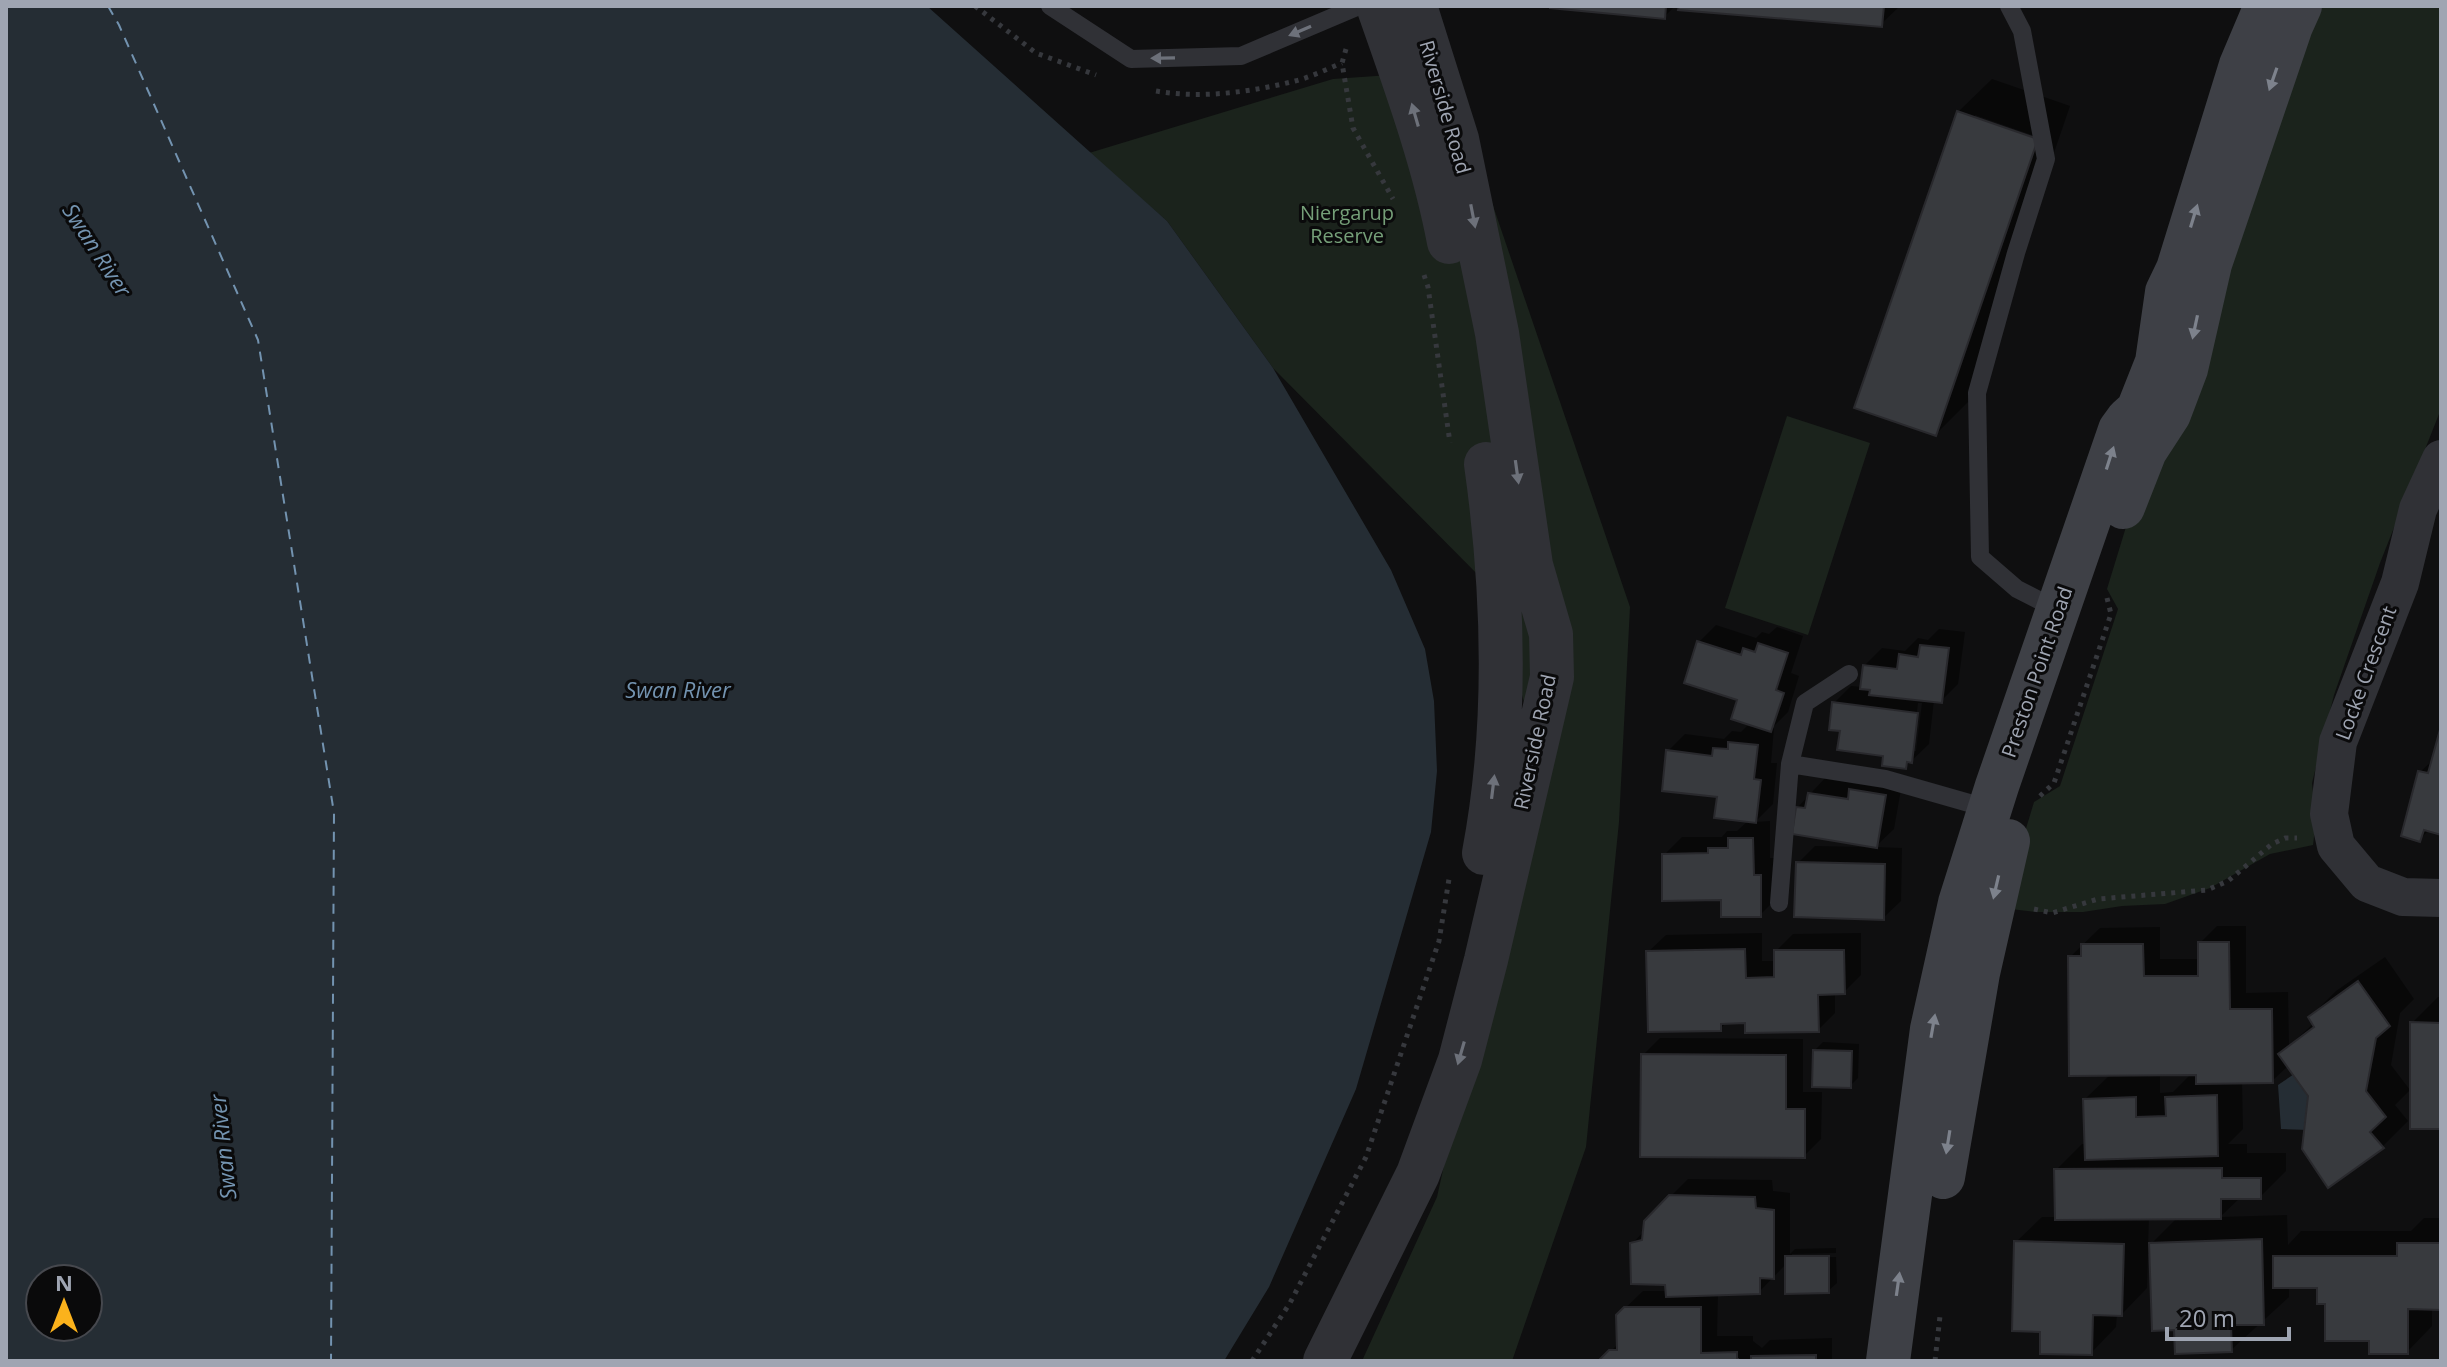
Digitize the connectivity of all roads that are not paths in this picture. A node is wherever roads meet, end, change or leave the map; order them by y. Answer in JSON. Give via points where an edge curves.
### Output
{"nodes":[{"id":1,"x":1050,"y":6,"type":"edge"},
{"id":2,"x":1359,"y":6,"type":"edge"},
{"id":3,"x":1378,"y":6,"type":"edge"},
{"id":4,"x":1415,"y":6,"type":"edge"},
{"id":5,"x":2009,"y":6,"type":"edge"},
{"id":6,"x":2266,"y":6,"type":"edge"},
{"id":7,"x":2300,"y":6,"type":"edge"},
{"id":8,"x":2441,"y":459,"type":"edge"},
{"id":9,"x":2058,"y":610,"type":"junction"},
{"id":10,"x":1849,"y":674,"type":"dead end"},
{"id":11,"x":1790,"y":764,"type":"junction"},
{"id":12,"x":1990,"y":809,"type":"junction"},
{"id":13,"x":2441,"y":898,"type":"edge"},
{"id":14,"x":1779,"y":903,"type":"dead end"},
{"id":15,"x":1299,"y":1361,"type":"edge"},
{"id":16,"x":1325,"y":1361,"type":"edge"},
{"id":17,"x":1888,"y":1361,"type":"edge"},
{"id":18,"x":1915,"y":1361,"type":"edge"}],
"edges":[{"from":2,"to":1,"type":"lane","one_way":true,"via":[[1241,56],[1131,59]]},
{"from":15,"to":3,"type":"street","name":"Riverside Road","one_way":true,"via":[[1359,1244],[1410,1120],[1471,921],[1497,756],[1501,628],[1493,514],[1474,378],[1444,216]]},
{"from":4,"to":16,"type":"street","name":"Riverside Road","one_way":true,"via":[[1457,139],[1497,333],[1531,565],[1551,634],[1552,677],[1460,1060],[1418,1174]]},
{"from":5,"to":9,"type":"lane","via":[[2022,31],[2046,159],[1977,393],[1980,557],[2017,589]]},
{"from":9,"to":6,"type":"main road","name":"Preston Point Road","one_way":true,"via":[[2120,430],[2138,410],[2157,362],[2167,292],[2241,65]]},
{"from":7,"to":18,"type":"main road","name":"Preston Point Road","one_way":true,"via":[[2210,264],[2186,369],[2169,414],[2133,479],[2042,728],[2004,854],[1952,1119]]},
{"from":8,"to":13,"type":"street","name":"Locke Crescent","via":[[2418,509],[2400,583],[2338,742],[2329,814],[2336,846],[2367,883],[2403,897]]},
{"from":9,"to":12,"type":"main road","name":"Preston Point Road"},
{"from":10,"to":11,"type":"lane","via":[[1805,703]]},
{"from":11,"to":12,"type":"lane","via":[[1885,779]]},
{"from":11,"to":14,"type":"lane"},
{"from":17,"to":12,"type":"main road","name":"Preston Point Road","one_way":true,"via":[[1932,1029],[1960,903]]}]}
